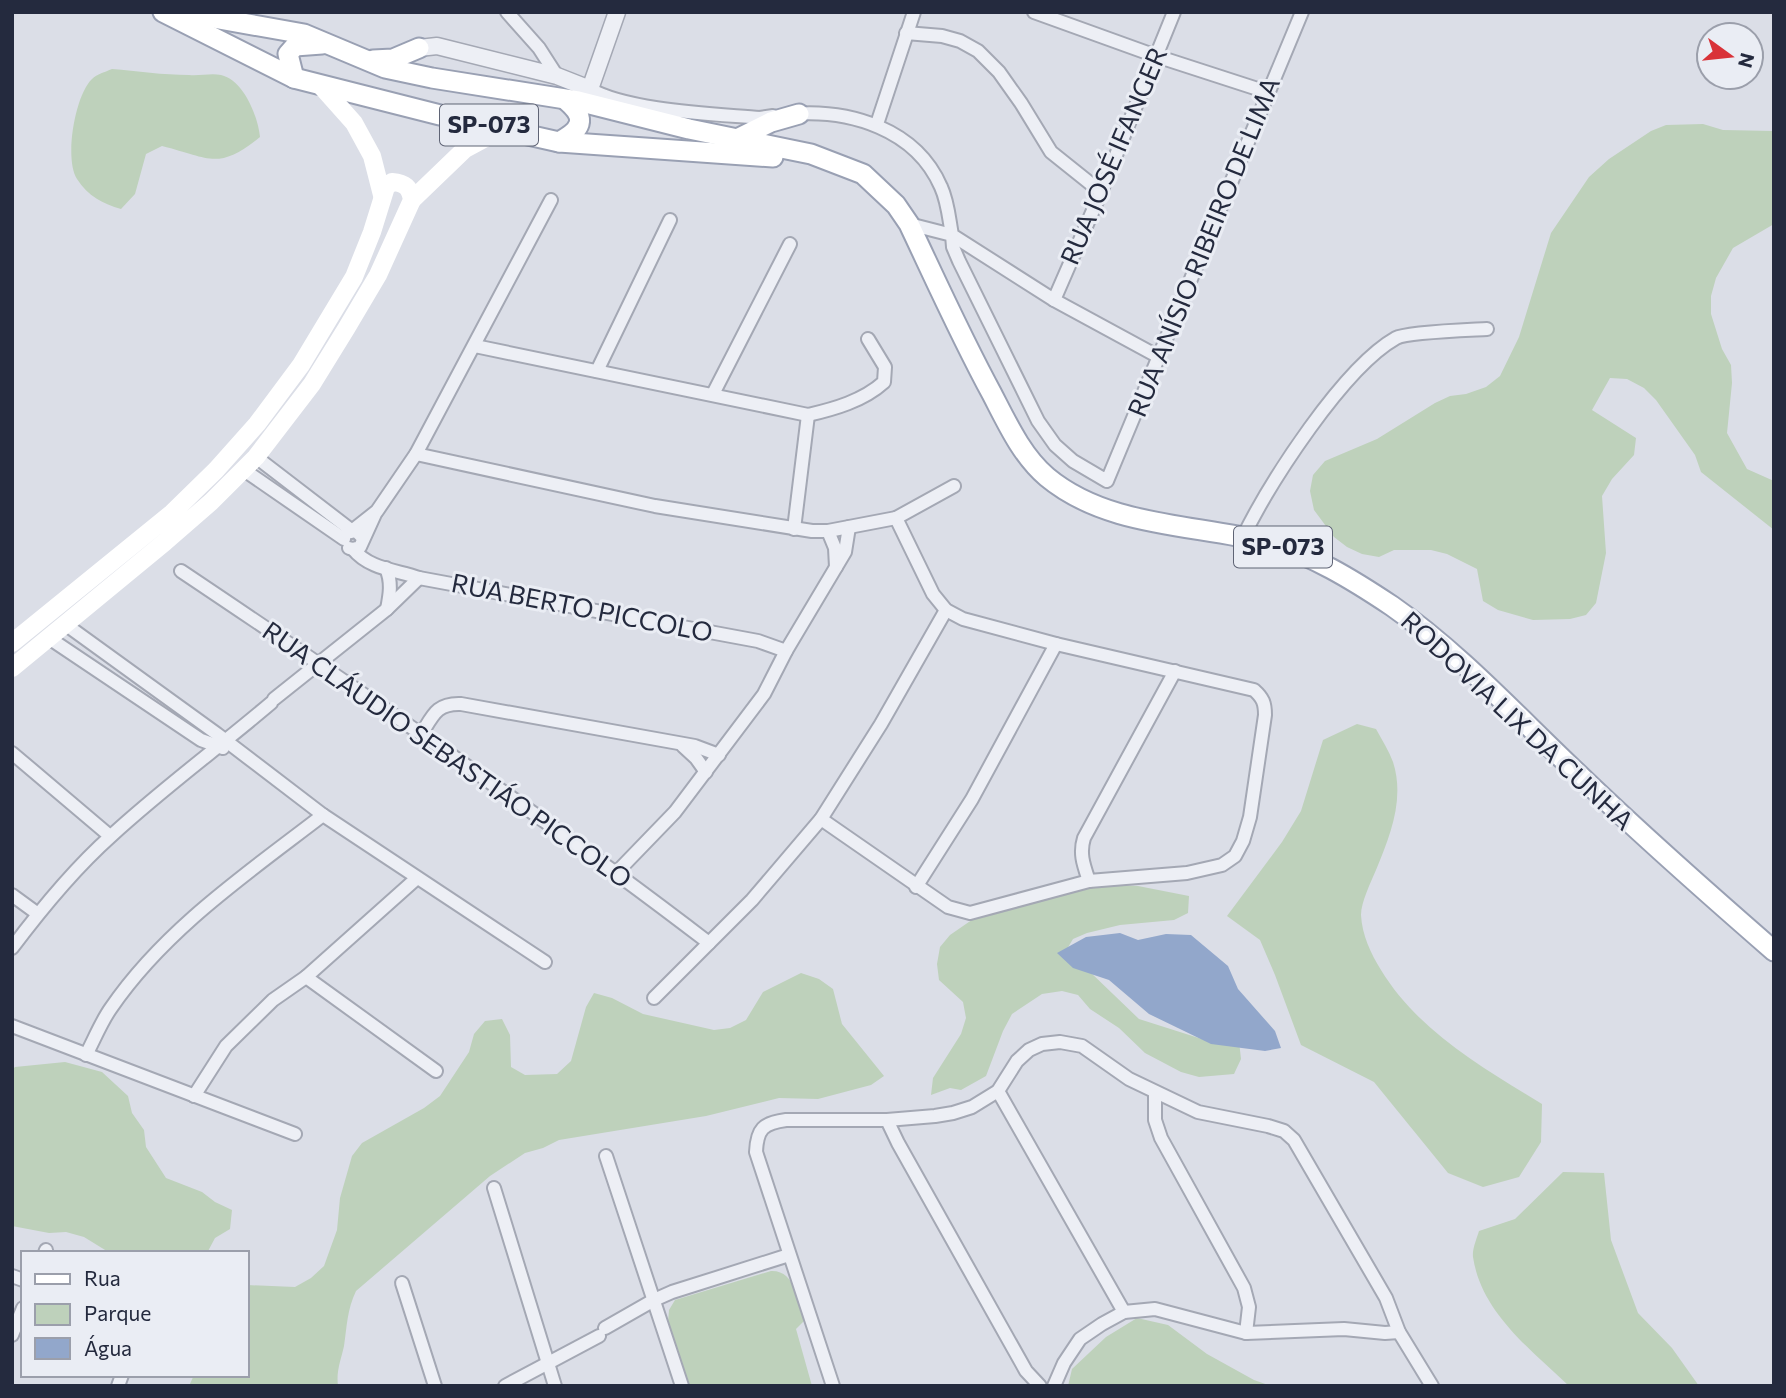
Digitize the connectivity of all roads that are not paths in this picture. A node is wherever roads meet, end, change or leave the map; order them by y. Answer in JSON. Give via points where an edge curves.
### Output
{"nodes":[{"id":1,"x":163,"y":12,"type":"edge"},
{"id":2,"x":180,"y":12,"type":"edge"},
{"id":3,"x":508,"y":12,"type":"edge"},
{"id":4,"x":617,"y":12,"type":"edge"},
{"id":5,"x":914,"y":12,"type":"edge"},
{"id":6,"x":1034,"y":12,"type":"edge"},
{"id":7,"x":1174,"y":12,"type":"edge"},
{"id":8,"x":1302,"y":12,"type":"edge"},
{"id":9,"x":906,"y":33,"type":"junction"},
{"id":10,"x":330,"y":44,"type":"junction"},
{"id":11,"x":419,"y":48,"type":"junction"},
{"id":12,"x":1156,"y":56,"type":"junction"},
{"id":13,"x":368,"y":60,"type":"junction"},
{"id":14,"x":557,"y":76,"type":"junction"},
{"id":15,"x":294,"y":78,"type":"junction"},
{"id":16,"x":432,"y":78,"type":"junction"},
{"id":17,"x":321,"y":86,"type":"junction"},
{"id":18,"x":590,"y":89,"type":"junction"},
{"id":19,"x":1267,"y":92,"type":"junction"},
{"id":20,"x":567,"y":101,"type":"junction"},
{"id":21,"x":799,"y":114,"type":"junction"},
{"id":22,"x":877,"y":124,"type":"junction"},
{"id":23,"x":503,"y":128,"type":"junction"},
{"id":24,"x":737,"y":139,"type":"junction"},
{"id":25,"x":559,"y":142,"type":"junction"},
{"id":26,"x":833,"y":162,"type":"junction"},
{"id":27,"x":1101,"y":192,"type":"junction"},
{"id":28,"x":382,"y":195,"type":"junction"},
{"id":29,"x":412,"y":200,"type":"junction"},
{"id":30,"x":551,"y":200,"type":"dead end"},
{"id":31,"x":670,"y":220,"type":"dead end"},
{"id":32,"x":909,"y":224,"type":"junction"},
{"id":33,"x":952,"y":235,"type":"junction"},
{"id":34,"x":790,"y":244,"type":"dead end"},
{"id":35,"x":1054,"y":300,"type":"junction"},
{"id":36,"x":1487,"y":329,"type":"dead end"},
{"id":37,"x":868,"y":339,"type":"dead end"},
{"id":38,"x":475,"y":346,"type":"junction"},
{"id":39,"x":1159,"y":357,"type":"junction"},
{"id":40,"x":597,"y":370,"type":"junction"},
{"id":41,"x":713,"y":394,"type":"junction"},
{"id":42,"x":808,"y":415,"type":"junction"},
{"id":43,"x":416,"y":454,"type":"junction"},
{"id":44,"x":250,"y":463,"type":"junction"},
{"id":45,"x":954,"y":486,"type":"dead end"},
{"id":46,"x":896,"y":518,"type":"junction"},
{"id":47,"x":849,"y":527,"type":"junction"},
{"id":48,"x":794,"y":529,"type":"junction"},
{"id":49,"x":828,"y":531,"type":"junction"},
{"id":50,"x":1243,"y":537,"type":"junction"},
{"id":51,"x":354,"y":538,"type":"junction"},
{"id":52,"x":382,"y":567,"type":"junction"},
{"id":53,"x":836,"y":567,"type":"junction"},
{"id":54,"x":180,"y":571,"type":"dead end"},
{"id":55,"x":419,"y":578,"type":"junction"},
{"id":56,"x":387,"y":609,"type":"junction"},
{"id":57,"x":946,"y":610,"type":"junction"},
{"id":58,"x":65,"y":624,"type":"junction"},
{"id":59,"x":49,"y":638,"type":"junction"},
{"id":60,"x":12,"y":643,"type":"edge"},
{"id":61,"x":1056,"y":644,"type":"junction"},
{"id":62,"x":786,"y":651,"type":"junction"},
{"id":63,"x":319,"y":664,"type":"junction"},
{"id":64,"x":12,"y":668,"type":"edge"},
{"id":65,"x":1175,"y":671,"type":"junction"},
{"id":66,"x":422,"y":733,"type":"junction"},
{"id":67,"x":222,"y":744,"type":"junction"},
{"id":68,"x":683,"y":746,"type":"junction"},
{"id":69,"x":12,"y":753,"type":"edge"},
{"id":70,"x":719,"y":754,"type":"junction"},
{"id":71,"x":706,"y":772,"type":"junction"},
{"id":72,"x":323,"y":814,"type":"junction"},
{"id":73,"x":821,"y":819,"type":"junction"},
{"id":74,"x":110,"y":836,"type":"junction"},
{"id":75,"x":617,"y":872,"type":"junction"},
{"id":76,"x":417,"y":878,"type":"junction"},
{"id":77,"x":1089,"y":881,"type":"junction"},
{"id":78,"x":916,"y":887,"type":"junction"},
{"id":79,"x":12,"y":895,"type":"edge"},
{"id":80,"x":37,"y":914,"type":"junction"},
{"id":81,"x":709,"y":943,"type":"junction"},
{"id":82,"x":12,"y":948,"type":"edge"},
{"id":83,"x":1774,"y":951,"type":"edge"},
{"id":84,"x":545,"y":962,"type":"dead end"},
{"id":85,"x":306,"y":977,"type":"junction"},
{"id":86,"x":654,"y":998,"type":"dead end"},
{"id":87,"x":12,"y":1026,"type":"edge"},
{"id":88,"x":86,"y":1055,"type":"junction"},
{"id":89,"x":436,"y":1071,"type":"dead end"},
{"id":90,"x":998,"y":1091,"type":"junction"},
{"id":91,"x":1155,"y":1093,"type":"junction"},
{"id":92,"x":194,"y":1096,"type":"junction"},
{"id":93,"x":887,"y":1120,"type":"junction"},
{"id":94,"x":295,"y":1134,"type":"dead end"},
{"id":95,"x":606,"y":1156,"type":"dead end"},
{"id":96,"x":494,"y":1188,"type":"dead end"},
{"id":97,"x":789,"y":1255,"type":"junction"},
{"id":98,"x":402,"y":1283,"type":"dead end"},
{"id":99,"x":654,"y":1300,"type":"junction"},
{"id":100,"x":1124,"y":1312,"type":"junction"},
{"id":101,"x":21,"y":1313,"type":"edge"},
{"id":102,"x":1399,"y":1332,"type":"junction"},
{"id":103,"x":1246,"y":1333,"type":"junction"},
{"id":104,"x":12,"y":1335,"type":"edge"},
{"id":105,"x":548,"y":1364,"type":"junction"},
{"id":106,"x":435,"y":1386,"type":"edge"},
{"id":107,"x":505,"y":1386,"type":"edge"},
{"id":108,"x":555,"y":1386,"type":"edge"},
{"id":109,"x":682,"y":1386,"type":"edge"},
{"id":110,"x":833,"y":1386,"type":"edge"},
{"id":111,"x":1040,"y":1386,"type":"edge"},
{"id":112,"x":1054,"y":1386,"type":"edge"},
{"id":113,"x":1432,"y":1386,"type":"edge"}],
"edges":[{"from":1,"to":15,"type":"main road","name":"RODOVIA LIX DA CUNHA","number":"SP-073"},
{"from":2,"to":10,"type":"main road","name":"RODOVIA LIX DA CUNHA","number":"SP-073","via":[[304,34]]},
{"from":3,"to":14,"type":"street"},
{"from":4,"to":18,"type":"street"},
{"from":5,"to":9,"type":"street"},
{"from":6,"to":12,"type":"street"},
{"from":7,"to":12,"type":"street","name":"RUA JOSÉ IFANGER"},
{"from":8,"to":19,"type":"street","name":"RUA ANÍSIO RIBEIRO DE LIMA"},
{"from":9,"to":22,"type":"street"},
{"from":9,"to":27,"type":"street","via":[[942,36],[978,51],[999,72],[1051,152]]},
{"from":10,"to":13,"type":"main road","name":"RODOVIA LIX DA CUNHA","number":"SP-073"},
{"from":10,"to":15,"type":"main road","via":[[295,46],[288,54]]},
{"from":11,"to":13,"type":"main road","via":[[393,59]]},
{"from":11,"to":14,"type":"street","via":[[437,46]]},
{"from":11,"to":16,"type":"main road","via":[[416,61]]},
{"from":12,"to":19,"type":"street"},
{"from":12,"to":27,"type":"street","name":"RUA JOSÉ IFANGER"},
{"from":13,"to":16,"type":"main road","name":"RODOVIA LIX DA CUNHA","number":"SP-073"},
{"from":14,"to":18,"type":"street"},
{"from":15,"to":17,"type":"main road","name":"RODOVIA LIX DA CUNHA","number":"SP-073"},
{"from":16,"to":20,"type":"main road","name":"RODOVIA LIX DA CUNHA","number":"SP-073"},
{"from":17,"to":23,"type":"main road","name":"RODOVIA LIX DA CUNHA","number":"SP-073"},
{"from":17,"to":28,"type":"main road","via":[[354,123],[372,156]]},
{"from":18,"to":21,"type":"street","via":[[605,98],[712,114],[760,118]]},
{"from":19,"to":39,"type":"street","name":"RUA ANÍSIO RIBEIRO DE LIMA"},
{"from":20,"to":24,"type":"main road","name":"RODOVIA LIX DA CUNHA","number":"SP-073"},
{"from":20,"to":25,"type":"main road","via":[[576,109],[579,125]]},
{"from":21,"to":22,"type":"street","via":[[835,115]]},
{"from":21,"to":24,"type":"main road"},
{"from":22,"to":33,"type":"street","via":[[922,156],[933,171],[942,189]]},
{"from":23,"to":25,"type":"main road","name":"RODOVIA LIX DA CUNHA","number":"SP-073"},
{"from":23,"to":29,"type":"main road","via":[[465,149]]},
{"from":24,"to":26,"type":"main road","name":"RODOVIA LIX DA CUNHA","number":"SP-073"},
{"from":25,"to":26,"type":"main road","name":"RODOVIA LIX DA CUNHA","number":"SP-073"},
{"from":26,"to":32,"type":"main road","name":"RODOVIA LIX DA CUNHA","number":"SP-073","via":[[863,174]]},
{"from":27,"to":35,"type":"street","name":"RUA JOSÉ IFANGER"},
{"from":28,"to":29,"type":"main road","via":[[392,182],[398,183],[410,190]]},
{"from":28,"to":60,"type":"main road","via":[[354,277],[301,365],[257,424],[172,513]]},
{"from":29,"to":44,"type":"main road","via":[[378,275],[346,329],[312,384]]},
{"from":30,"to":38,"type":"street"},
{"from":31,"to":40,"type":"street"},
{"from":32,"to":33,"type":"street"},
{"from":32,"to":50,"type":"main road","name":"RODOVIA LIX DA CUNHA","number":"SP-073","via":[[1009,428],[1045,476],[1076,498],[1111,511]]},
{"from":33,"to":35,"type":"street"},
{"from":33,"to":39,"type":"street","name":"RUA ANÍSIO RIBEIRO DE LIMA","via":[[959,261],[1038,421],[1073,461],[1107,481]]},
{"from":34,"to":41,"type":"street"},
{"from":35,"to":39,"type":"street"},
{"from":36,"to":50,"type":"street","via":[[1398,336],[1353,373],[1294,452]]},
{"from":37,"to":42,"type":"street","via":[[885,367],[884,382],[853,402]]},
{"from":38,"to":40,"type":"street"},
{"from":38,"to":43,"type":"street"},
{"from":40,"to":41,"type":"street"},
{"from":41,"to":42,"type":"street"},
{"from":42,"to":48,"type":"street"},
{"from":43,"to":48,"type":"street","via":[[606,496]]},
{"from":43,"to":51,"type":"street"},
{"from":44,"to":51,"type":"street"},
{"from":44,"to":58,"type":"main road","via":[[165,542]]},
{"from":45,"to":46,"type":"street"},
{"from":46,"to":47,"type":"street"},
{"from":46,"to":57,"type":"street","via":[[933,594]]},
{"from":47,"to":49,"type":"street"},
{"from":47,"to":53,"type":"street"},
{"from":48,"to":49,"type":"street"},
{"from":49,"to":53,"type":"street"},
{"from":50,"to":83,"type":"main road","name":"RODOVIA LIX DA CUNHA","number":"SP-073","via":[[1298,552],[1324,565],[1434,638],[1646,840]]},
{"from":51,"to":52,"type":"street"},
{"from":52,"to":55,"type":"street","name":"RUA BERTO PICCOLO"},
{"from":52,"to":56,"type":"street","via":[[390,582]]},
{"from":53,"to":62,"type":"street"},
{"from":54,"to":63,"type":"street","name":"RUA CLÁUDIO SEBASTIÁO PICCOLO"},
{"from":55,"to":56,"type":"street"},
{"from":55,"to":62,"type":"street","name":"RUA BERTO PICCOLO","via":[[758,641]]},
{"from":56,"to":63,"type":"street"},
{"from":57,"to":61,"type":"street","via":[[963,620]]},
{"from":57,"to":73,"type":"street"},
{"from":58,"to":59,"type":"main road"},
{"from":58,"to":67,"type":"street"},
{"from":59,"to":64,"type":"main road"},
{"from":59,"to":67,"type":"street","via":[[201,740]]},
{"from":61,"to":65,"type":"street"},
{"from":61,"to":78,"type":"street","via":[[972,799]]},
{"from":62,"to":70,"type":"street","via":[[764,694]]},
{"from":63,"to":66,"type":"street","name":"RUA CLÁUDIO SEBASTIÁO PICCOLO"},
{"from":63,"to":67,"type":"street"},
{"from":65,"to":77,"type":"street","via":[[1084,838],[1082,858]]},
{"from":65,"to":77,"type":"street","via":[[1254,690],[1265,703],[1244,841],[1235,856],[1203,871]]},
{"from":66,"to":68,"type":"street","via":[[441,707],[461,704]]},
{"from":66,"to":75,"type":"street","name":"RUA CLÁUDIO SEBASTIÁO PICCOLO"},
{"from":67,"to":72,"type":"street"},
{"from":67,"to":74,"type":"street"},
{"from":68,"to":70,"type":"street"},
{"from":68,"to":71,"type":"street"},
{"from":69,"to":74,"type":"street"},
{"from":70,"to":71,"type":"street"},
{"from":71,"to":75,"type":"street"},
{"from":72,"to":76,"type":"street"},
{"from":72,"to":88,"type":"street","via":[[197,915],[149,961],[111,1009]]},
{"from":73,"to":78,"type":"street"},
{"from":73,"to":81,"type":"street"},
{"from":74,"to":80,"type":"street"},
{"from":75,"to":81,"type":"street","name":"RUA CLÁUDIO SEBASTIÁO PICCOLO"},
{"from":76,"to":84,"type":"street"},
{"from":76,"to":85,"type":"street"},
{"from":77,"to":78,"type":"street","via":[[970,913],[947,907]]},
{"from":79,"to":80,"type":"street"},
{"from":80,"to":82,"type":"street"},
{"from":81,"to":86,"type":"street"},
{"from":85,"to":89,"type":"street"},
{"from":85,"to":92,"type":"street","via":[[273,1000],[226,1046]]},
{"from":87,"to":88,"type":"street"},
{"from":88,"to":92,"type":"street"},
{"from":90,"to":91,"type":"street","via":[[1029,1050],[1060,1042],[1082,1046]]},
{"from":90,"to":93,"type":"street","via":[[953,1113]]},
{"from":90,"to":100,"type":"street"},
{"from":91,"to":102,"type":"street","via":[[1198,1112],[1283,1131],[1294,1140],[1386,1298]]},
{"from":91,"to":103,"type":"street","via":[[1155,1120],[1161,1138],[1244,1289],[1249,1307]]},
{"from":92,"to":94,"type":"street"},
{"from":93,"to":97,"type":"street","via":[[786,1120],[762,1128],[755,1152]]},
{"from":93,"to":111,"type":"street","via":[[1026,1371]]},
{"from":95,"to":99,"type":"street"},
{"from":96,"to":105,"type":"street"},
{"from":97,"to":99,"type":"street"},
{"from":97,"to":110,"type":"street"},
{"from":98,"to":106,"type":"street"},
{"from":99,"to":105,"type":"street"},
{"from":99,"to":109,"type":"street"},
{"from":100,"to":103,"type":"street","via":[[1155,1309]]},
{"from":100,"to":112,"type":"street","via":[[1080,1339]]},
{"from":101,"to":104,"type":"street"},
{"from":102,"to":103,"type":"street"},
{"from":102,"to":113,"type":"street"},
{"from":105,"to":107,"type":"street"},
{"from":105,"to":108,"type":"street"}]}
